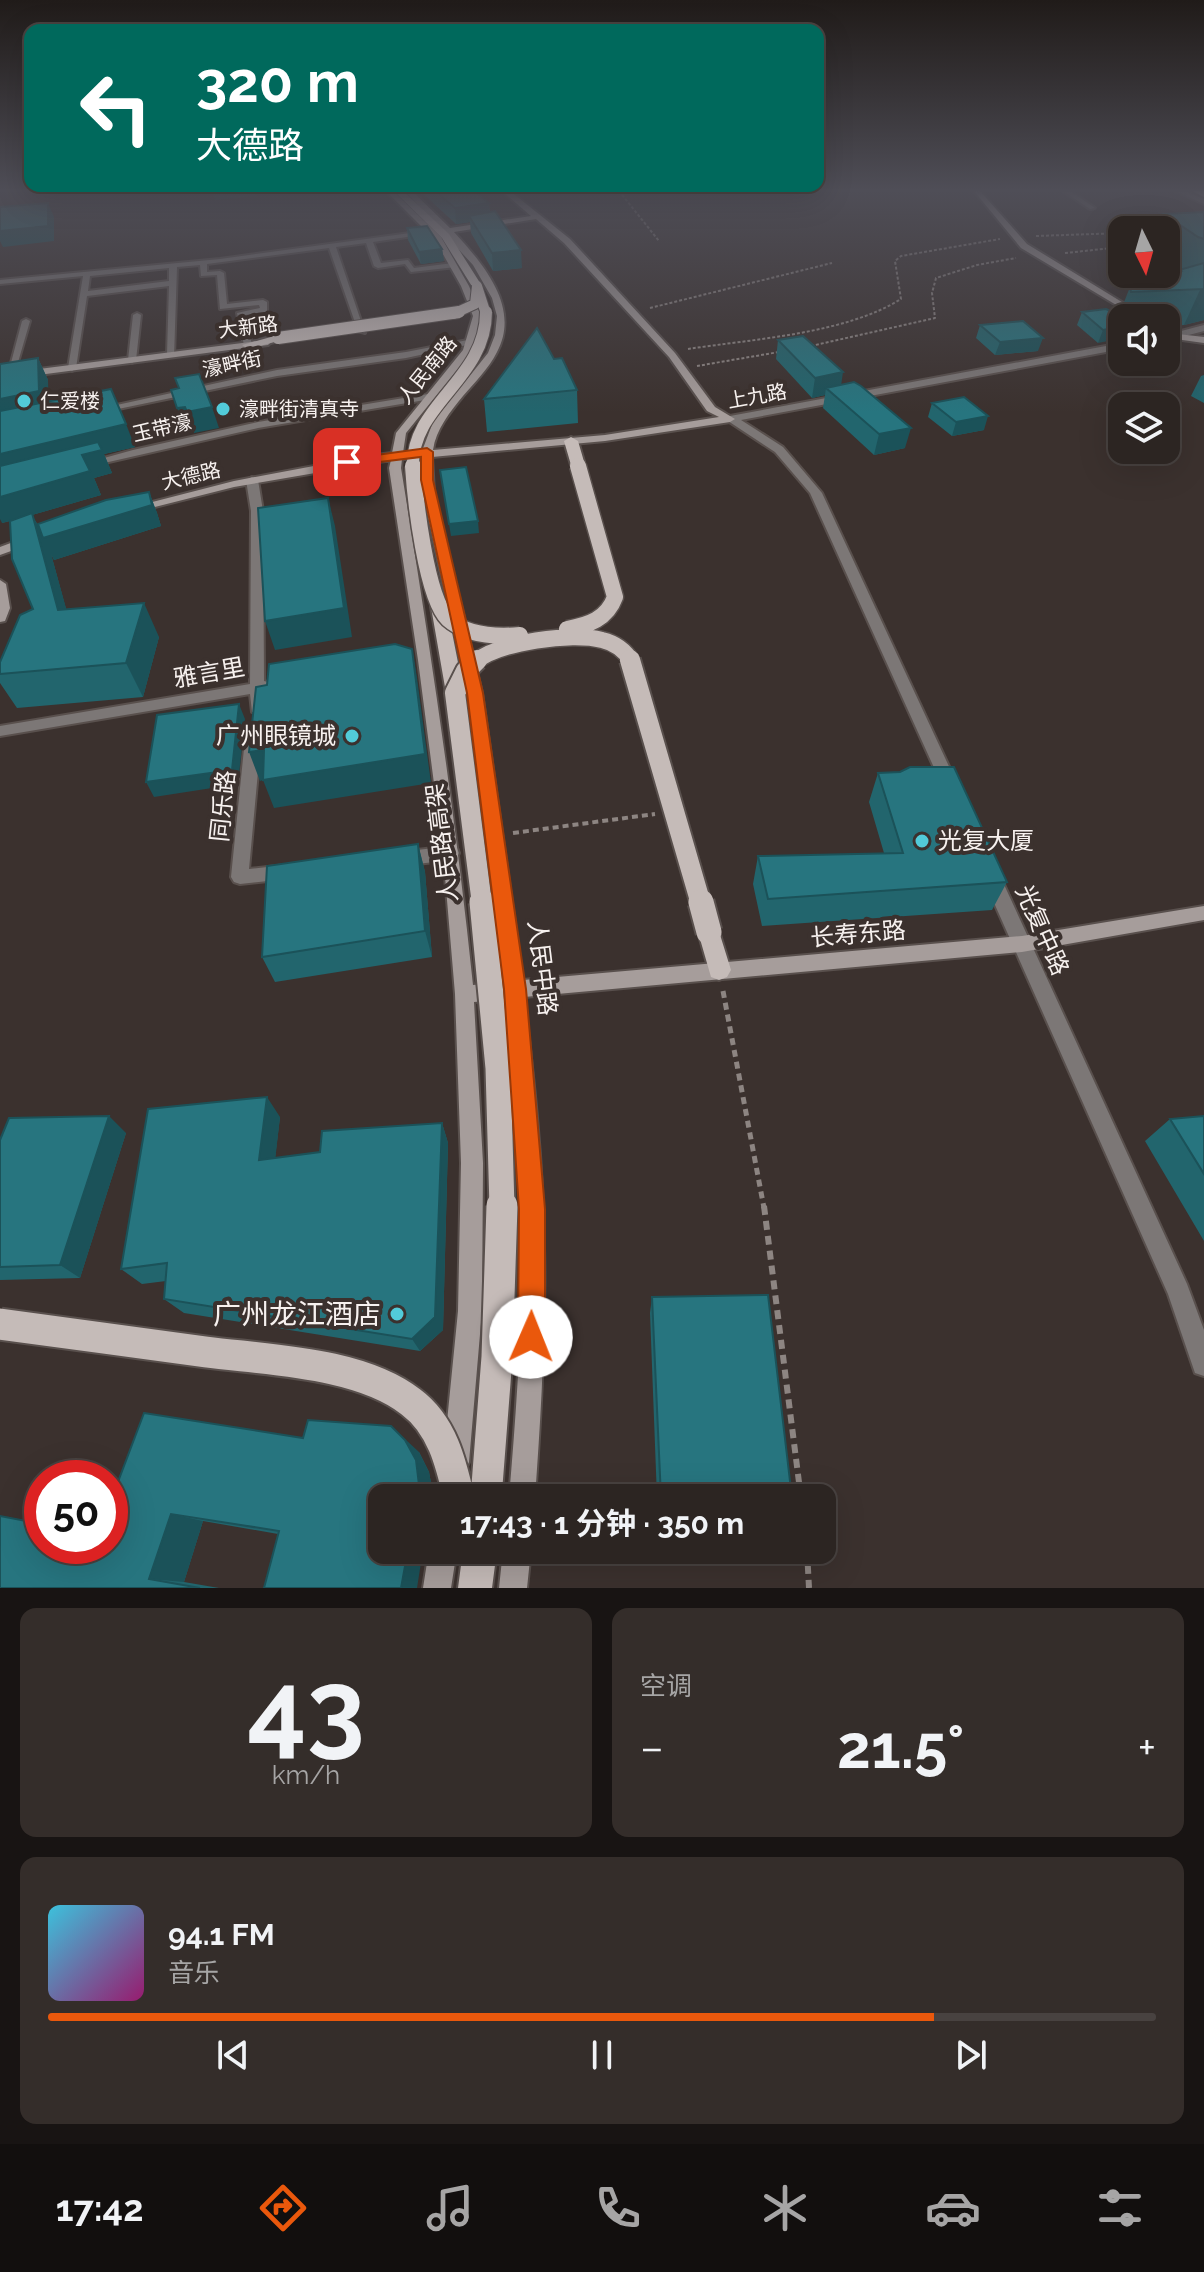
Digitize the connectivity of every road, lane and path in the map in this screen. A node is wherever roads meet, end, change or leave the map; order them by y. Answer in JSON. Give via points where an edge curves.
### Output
{"nodes":[{"id":1,"x":182,"y":265,"type":"edge"},
{"id":2,"x":203,"y":265,"type":"edge"},
{"id":3,"x":339,"y":265,"type":"edge"},
{"id":4,"x":409,"y":265,"type":"edge"},
{"id":5,"x":453,"y":265,"type":"joint"},
{"id":6,"x":464,"y":265,"type":"edge"},
{"id":7,"x":475,"y":265,"type":"edge"},
{"id":8,"x":589,"y":265,"type":"edge"},
{"id":9,"x":823,"y":265,"type":"edge"},
{"id":10,"x":896,"y":265,"type":"edge"},
{"id":11,"x":979,"y":265,"type":"edge"},
{"id":12,"x":1054,"y":265,"type":"edge"},
{"id":13,"x":173,"y":266,"type":"junction"},
{"id":14,"x":87,"y":274,"type":"junction"},
{"id":15,"x":0,"y":282,"type":"edge"},
{"id":16,"x":173,"y":283,"type":"junction"},
{"id":17,"x":477,"y":286,"type":"junction"},
{"id":18,"x":84,"y":294,"type":"junction"},
{"id":19,"x":1120,"y":304,"type":"edge"},
{"id":20,"x":633,"y":312,"type":"junction"},
{"id":21,"x":500,"y":313,"type":"junction"},
{"id":22,"x":137,"y":315,"type":"dead end"},
{"id":23,"x":477,"y":316,"type":"junction"},
{"id":24,"x":26,"y":321,"type":"dead end"},
{"id":25,"x":1204,"y":328,"type":"edge"},
{"id":26,"x":362,"y":331,"type":"junction"},
{"id":27,"x":1180,"y":333,"type":"edge"},
{"id":28,"x":1180,"y":337,"type":"edge"},
{"id":29,"x":1204,"y":340,"type":"edge"},
{"id":30,"x":473,"y":341,"type":"junction"},
{"id":31,"x":248,"y":345,"type":"junction"},
{"id":32,"x":809,"y":346,"type":"edge"},
{"id":33,"x":1108,"y":349,"type":"edge"},
{"id":34,"x":669,"y":352,"type":"junction"},
{"id":35,"x":778,"y":353,"type":"edge"},
{"id":36,"x":171,"y":355,"type":"junction"},
{"id":37,"x":132,"y":360,"type":"junction"},
{"id":38,"x":72,"y":368,"type":"junction"},
{"id":39,"x":682,"y":369,"type":"junction"},
{"id":40,"x":5,"y":377,"type":"edge"},
{"id":41,"x":428,"y":397,"type":"junction"},
{"id":42,"x":87,"y":412,"type":"edge"},
{"id":43,"x":730,"y":419,"type":"junction"},
{"id":44,"x":571,"y":441,"type":"junction"},
{"id":45,"x":427,"y":452,"type":"junction"},
{"id":46,"x":396,"y":455,"type":"junction"},
{"id":47,"x":73,"y":468,"type":"edge"},
{"id":48,"x":252,"y":480,"type":"junction"},
{"id":49,"x":119,"y":512,"type":"edge"},
{"id":50,"x":47,"y":534,"type":"edge"},
{"id":51,"x":0,"y":551,"type":"edge"},
{"id":52,"x":0,"y":584,"type":"edge"},
{"id":53,"x":439,"y":607,"type":"junction"},
{"id":54,"x":0,"y":618,"type":"edge"},
{"id":55,"x":289,"y":682,"type":"edge"},
{"id":56,"x":259,"y":687,"type":"junction"},
{"id":57,"x":455,"y":693,"type":"junction"},
{"id":58,"x":0,"y":731,"type":"edge"},
{"id":59,"x":956,"y":798,"type":"edge"},
{"id":60,"x":660,"y":813,"type":"dead end"},
{"id":61,"x":495,"y":836,"type":"junction"},
{"id":62,"x":451,"y":853,"type":"junction"},
{"id":63,"x":982,"y":856,"type":"edge"},
{"id":64,"x":390,"y":860,"type":"edge"},
{"id":65,"x":300,"y":870,"type":"edge"},
{"id":66,"x":1204,"y":913,"type":"edge"},
{"id":67,"x":1022,"y":944,"type":"junction"},
{"id":68,"x":719,"y":970,"type":"junction"},
{"id":69,"x":515,"y":989,"type":"junction"},
{"id":70,"x":464,"y":994,"type":"junction"},
{"id":71,"x":0,"y":1324,"type":"edge"},
{"id":72,"x":1204,"y":1364,"type":"edge"},
{"id":73,"x":453,"y":1484,"type":"edge"},
{"id":74,"x":457,"y":1484,"type":"edge"},
{"id":75,"x":487,"y":1484,"type":"edge"},
{"id":76,"x":523,"y":1484,"type":"edge"},
{"id":77,"x":799,"y":1484,"type":"edge"},
{"id":78,"x":441,"y":1564,"type":"edge"},
{"id":79,"x":466,"y":1564,"type":"edge"},
{"id":80,"x":478,"y":1564,"type":"edge"},
{"id":81,"x":516,"y":1564,"type":"edge"},
{"id":82,"x":808,"y":1564,"type":"edge"},
{"id":83,"x":437,"y":1588,"type":"edge"},
{"id":84,"x":468,"y":1588,"type":"edge"},
{"id":85,"x":475,"y":1588,"type":"edge"},
{"id":86,"x":513,"y":1588,"type":"edge"},
{"id":87,"x":809,"y":1588,"type":"edge"}],
"edges":[{"from":1,"to":13,"type":"lane"},
{"from":2,"to":31,"type":"lane","via":[[204,274],[220,273],[223,307],[263,302],[264,310],[241,313]]},
{"from":3,"to":26,"type":"lane"},
{"from":4,"to":5,"type":"lane","via":[[411,270]]},
{"from":5,"to":23,"type":"main road","name":"人民南路"},
{"from":6,"to":17,"type":"main road","name":"人民路高架"},
{"from":7,"to":21,"type":"main road"},
{"from":8,"to":20,"type":"main road"},
{"from":9,"to":20,"type":"path"},
{"from":10,"to":34,"type":"path","via":[[901,299],[886,310]]},
{"from":11,"to":32,"type":"path","via":[[936,278],[935,318]]},
{"from":12,"to":19,"type":"main road"},
{"from":13,"to":14,"type":"lane"},
{"from":13,"to":16,"type":"lane"},
{"from":14,"to":15,"type":"lane"},
{"from":14,"to":18,"type":"lane"},
{"from":16,"to":18,"type":"lane"},
{"from":16,"to":36,"type":"lane"},
{"from":17,"to":31,"type":"main road","bridge":true,"via":[[475,304],[456,314]]},
{"from":17,"to":53,"type":"main road","name":"人民路高架","bridge":true,"via":[[488,311],[486,340],[432,409],[412,458]]},
{"from":18,"to":38,"type":"lane"},
{"from":20,"to":34,"type":"main road"},
{"from":21,"to":23,"type":"main road","name":"大新路"},
{"from":21,"to":45,"type":"main road","name":"人民南路","via":[[501,331],[491,354],[434,426]]},
{"from":22,"to":37,"type":"lane"},
{"from":23,"to":26,"type":"main road","name":"大新路"},
{"from":23,"to":30,"type":"main road","name":"人民南路"},
{"from":24,"to":40,"type":"lane"},
{"from":25,"to":27,"type":"street"},
{"from":26,"to":31,"type":"main road","name":"大新路"},
{"from":28,"to":29,"type":"main road"},
{"from":30,"to":41,"type":"main road","name":"人民南路"},
{"from":30,"to":42,"type":"lane","name":"濠畔街"},
{"from":31,"to":36,"type":"main road","name":"大新路"},
{"from":33,"to":43,"type":"street","name":"上九路"},
{"from":34,"to":39,"type":"main road"},
{"from":35,"to":39,"type":"path"},
{"from":36,"to":37,"type":"main road","name":"大新路"},
{"from":37,"to":38,"type":"main road","name":"大新路"},
{"from":38,"to":40,"type":"main road","name":"大新路"},
{"from":39,"to":43,"type":"main road","via":[[711,409]]},
{"from":41,"to":46,"type":"main road","name":"人民南路","via":[[401,433]]},
{"from":41,"to":47,"type":"lane","name":"玉带濠","via":[[352,406]]},
{"from":43,"to":44,"type":"main road","name":"上九路"},
{"from":43,"to":59,"type":"street","via":[[766,437],[792,459],[816,493]]},
{"from":44,"to":45,"type":"main road","name":"上九路"},
{"from":44,"to":53,"type":"main road","bridge":true,"via":[[615,591],[608,614],[577,628],[497,636],[465,629]]},
{"from":45,"to":46,"type":"main road","name":"上九路"},
{"from":45,"to":61,"type":"main road","name":"人民中路","via":[[427,480],[475,693]]},
{"from":46,"to":48,"type":"main road","name":"大德路"},
{"from":46,"to":62,"type":"main road","via":[[418,661]]},
{"from":48,"to":49,"type":"main road","name":"大德路"},
{"from":48,"to":56,"type":"street","name":"同乐路"},
{"from":50,"to":51,"type":"main road"},
{"from":52,"to":54,"type":"main road"},
{"from":53,"to":57,"type":"main road","name":"人民路高架","bridge":true},
{"from":55,"to":56,"type":"street","name":"雅言里"},
{"from":56,"to":58,"type":"street","name":"雅言里"},
{"from":56,"to":65,"type":"street","name":"同乐路","via":[[240,877]]},
{"from":57,"to":68,"type":"main road","bridge":true,"via":[[474,661],[506,646],[586,637],[626,651],[635,667]]},
{"from":57,"to":75,"type":"main road","name":"人民路高架","bridge":true,"via":[[501,1121],[502,1266]]},
{"from":60,"to":61,"type":"path"},
{"from":61,"to":69,"type":"main road","name":"人民中路"},
{"from":62,"to":64,"type":"street"},
{"from":62,"to":70,"type":"main road"},
{"from":63,"to":67,"type":"street","name":"光复中路"},
{"from":66,"to":67,"type":"main road","name":"长寿东路"},
{"from":67,"to":68,"type":"main road","name":"长寿东路"},
{"from":67,"to":72,"type":"street","name":"光复中路","via":[[1179,1292]]},
{"from":68,"to":69,"type":"main road","name":"长寿东路"},
{"from":68,"to":77,"type":"path","via":[[764,1205]]},
{"from":69,"to":70,"type":"main road","name":"长寿东路"},
{"from":69,"to":76,"type":"main road","name":"人民中路","via":[[532,1209]]},
{"from":70,"to":73,"type":"main road","via":[[472,1163],[470,1311]]},
{"from":71,"to":74,"type":"main road","bridge":true,"via":[[310,1366],[391,1387],[420,1407],[445,1442]]},
{"from":78,"to":83,"type":"main road"},
{"from":79,"to":84,"type":"main road"},
{"from":80,"to":85,"type":"main road"},
{"from":81,"to":86,"type":"main road"},
{"from":82,"to":87,"type":"path"}]}
